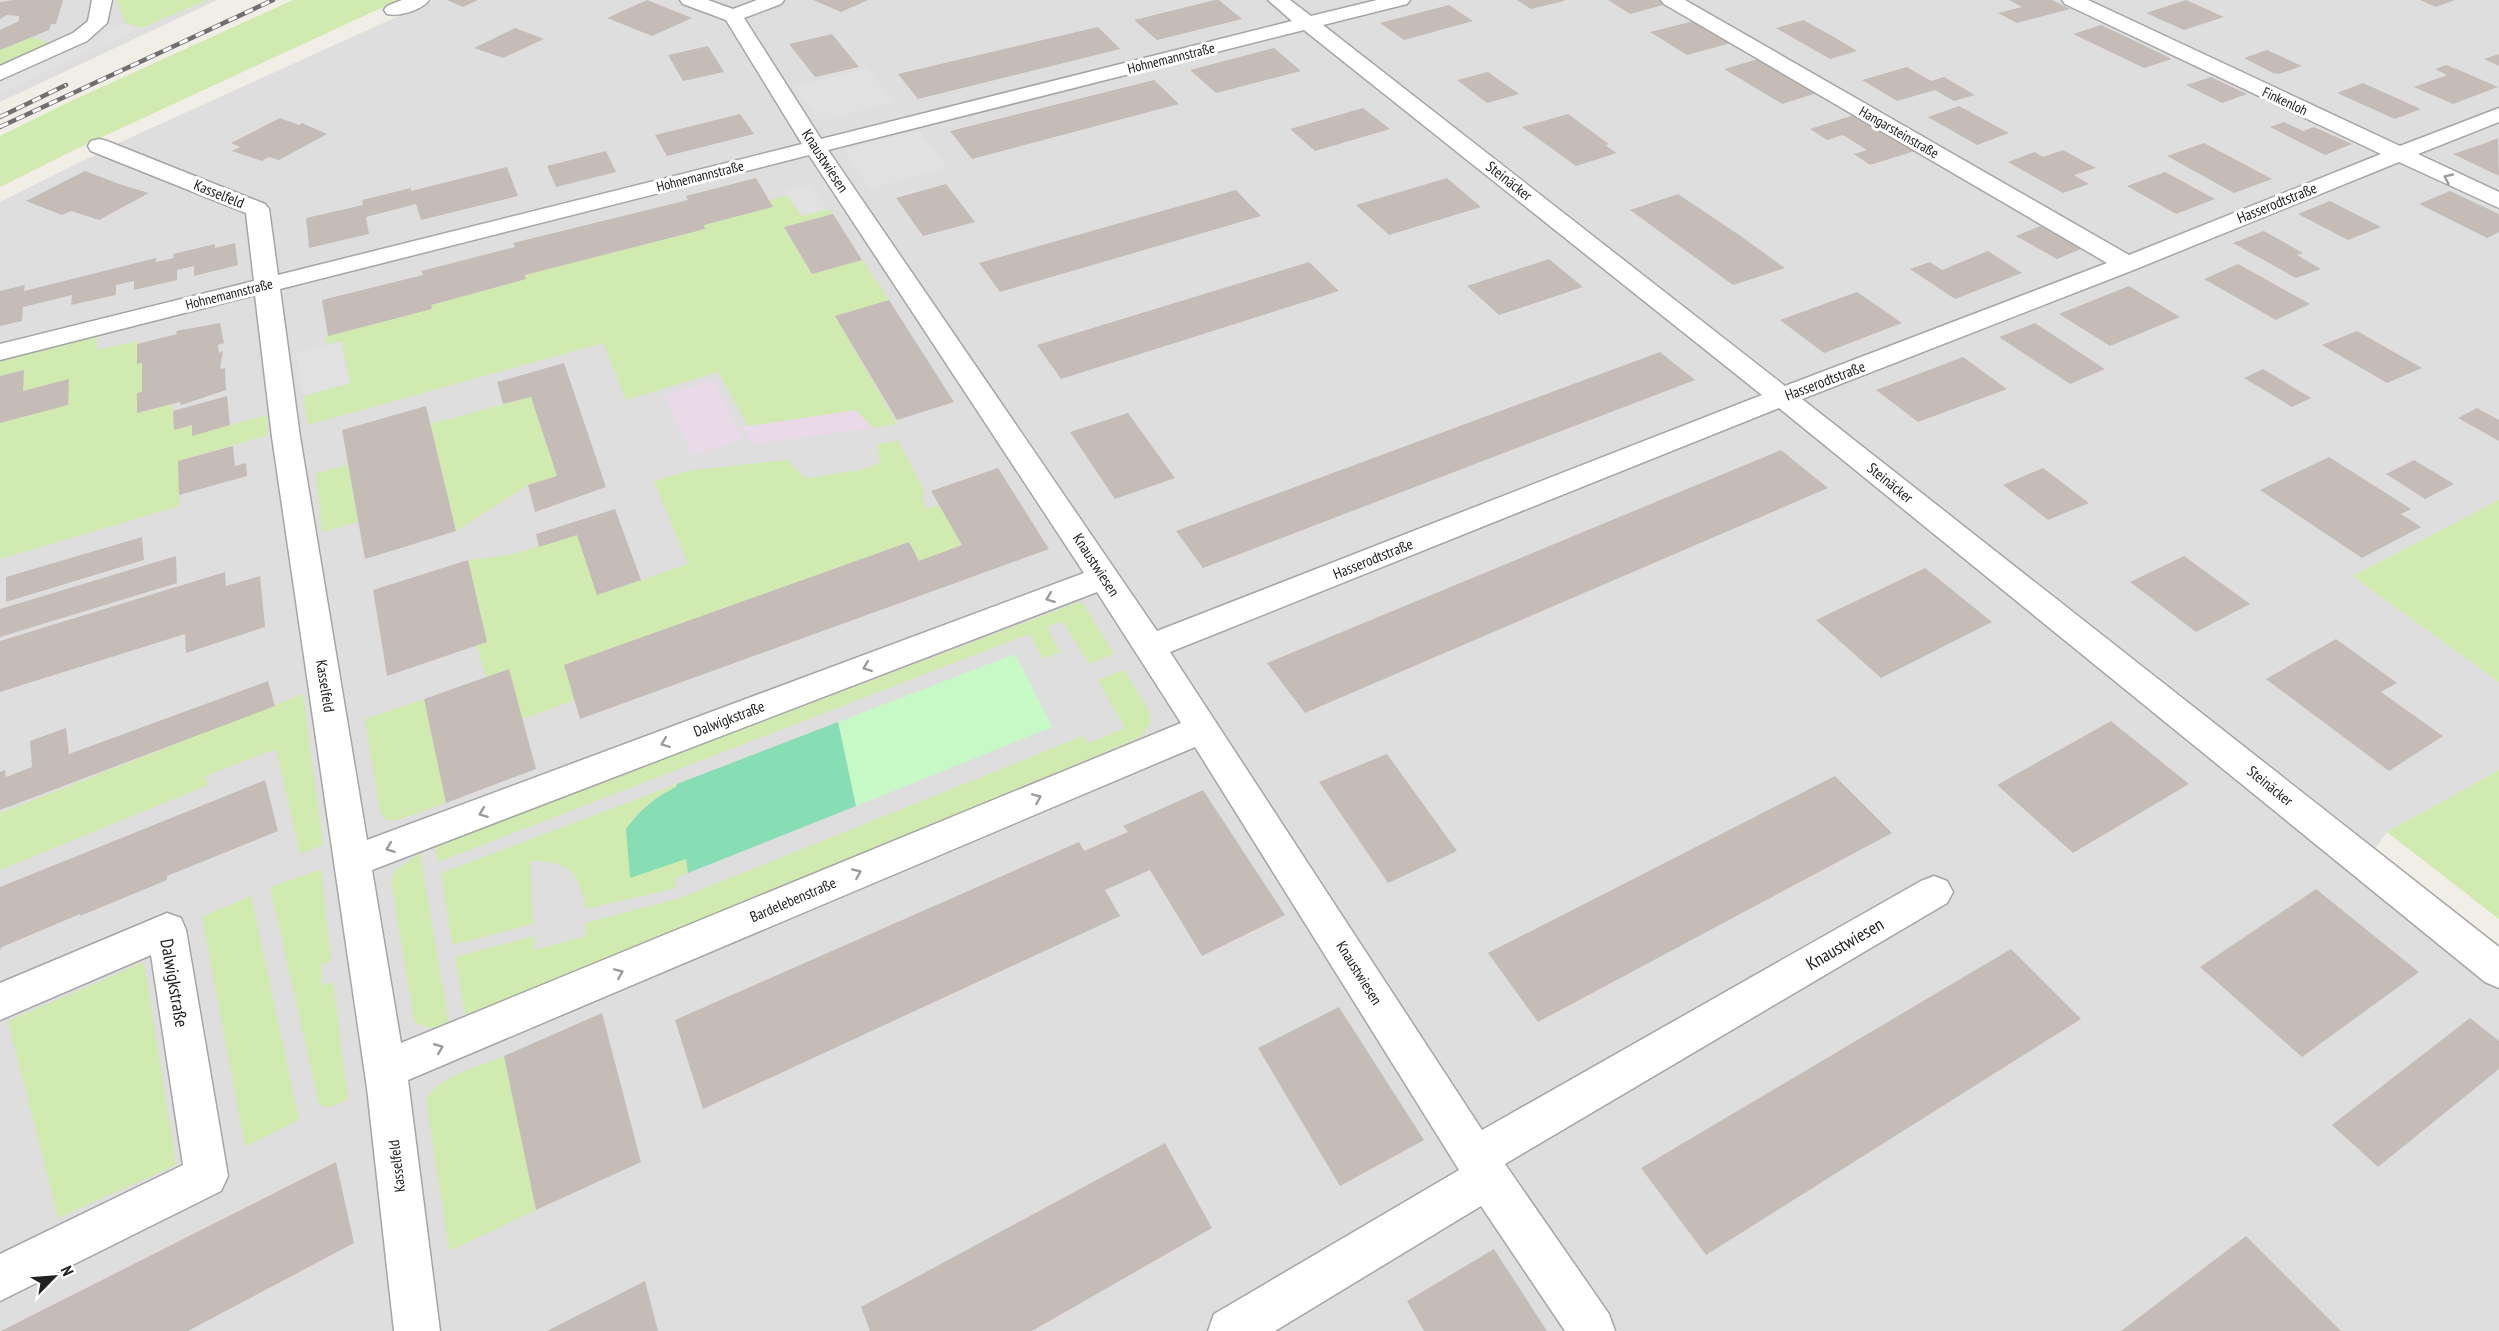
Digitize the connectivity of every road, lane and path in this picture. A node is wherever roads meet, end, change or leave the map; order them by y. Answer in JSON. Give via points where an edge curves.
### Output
{"nodes":[{"id":1,"x":102,"y":0,"type":"edge"},
{"id":2,"x":419,"y":0,"type":"edge"},
{"id":3,"x":690,"y":0,"type":"edge"},
{"id":4,"x":774,"y":0,"type":"edge"},
{"id":5,"x":1278,"y":0,"type":"edge"},
{"id":6,"x":1400,"y":0,"type":"edge"},
{"id":7,"x":1671,"y":0,"type":"edge"},
{"id":8,"x":2072,"y":0,"type":"edge"},
{"id":9,"x":394,"y":10,"type":"dead end"},
{"id":10,"x":733,"y":16,"type":"junction"},
{"id":11,"x":1309,"y":24,"type":"junction"},
{"id":12,"x":0,"y":74,"type":"edge"},
{"id":13,"x":2499,"y":114,"type":"edge"},
{"id":14,"x":99,"y":146,"type":"dead end"},
{"id":15,"x":815,"y":147,"type":"junction"},
{"id":16,"x":2398,"y":154,"type":"junction"},
{"id":17,"x":2499,"y":201,"type":"edge"},
{"id":18,"x":2127,"y":264,"type":"junction"},
{"id":19,"x":267,"y":285,"type":"junction"},
{"id":20,"x":0,"y":352,"type":"edge"},
{"id":21,"x":1782,"y":397,"type":"junction"},
{"id":22,"x":1104,"y":577,"type":"junction"},
{"id":23,"x":1150,"y":647,"type":"junction"},
{"id":24,"x":1202,"y":729,"type":"junction"},
{"id":25,"x":354,"y":861,"type":"junction"},
{"id":26,"x":1934,"y":892,"type":"dead end"},
{"id":27,"x":2499,"y":970,"type":"edge"},
{"id":28,"x":0,"y":1002,"type":"edge"},
{"id":29,"x":385,"y":1070,"type":"junction"},
{"id":30,"x":1482,"y":1167,"type":"junction"},
{"id":31,"x":0,"y":1278,"type":"edge"},
{"id":32,"x":417,"y":1331,"type":"edge"},
{"id":33,"x":1231,"y":1331,"type":"edge"},
{"id":34,"x":1593,"y":1331,"type":"edge"}],
"edges":[{"from":1,"to":12,"type":"street","via":[[97,23],[80,37]]},
{"from":2,"to":9,"type":"street"},
{"from":3,"to":10,"type":"street"},
{"from":4,"to":10,"type":"street"},
{"from":5,"to":11,"type":"street","name":"Steinäcker"},
{"from":6,"to":11,"type":"street","name":"Hohnemannstraße"},
{"from":7,"to":18,"type":"street","name":"Hangarsteinstraße"},
{"from":8,"to":16,"type":"street","name":"Finkenloh"},
{"from":10,"to":15,"type":"street","name":"Knaustwiesen"},
{"from":11,"to":15,"type":"street","name":"Hohnemannstraße"},
{"from":11,"to":21,"type":"street","name":"Steinäcker"},
{"from":13,"to":16,"type":"street","name":"Hasserodtstraße"},
{"from":14,"to":19,"type":"street","name":"Kasselfeld","via":[[257,209]]},
{"from":15,"to":19,"type":"street","name":"Hohnemannstraße"},
{"from":15,"to":22,"type":"street","name":"Knaustwiesen"},
{"from":17,"to":16,"type":"street","name":"Finkenloh","one_way":true},
{"from":16,"to":18,"type":"street","name":"Hasserodtstraße"},
{"from":18,"to":21,"type":"street","name":"Hasserodtstraße"},
{"from":19,"to":20,"type":"street","name":"Hohnemannstraße"},
{"from":19,"to":25,"type":"street","name":"Kasselfeld","via":[[286,437]]},
{"from":21,"to":23,"type":"street","name":"Hasserodtstraße"},
{"from":21,"to":27,"type":"street","name":"Steinäcker"},
{"from":22,"to":23,"type":"street","name":"Knaustwiesen"},
{"from":22,"to":25,"type":"street","name":"Dalwigkstraße","one_way":true},
{"from":23,"to":24,"type":"street","name":"Knaustwiesen"},
{"from":29,"to":24,"type":"street","name":"Bardelebenstraße","one_way":true},
{"from":24,"to":30,"type":"street","name":"Knaustwiesen"},
{"from":25,"to":29,"type":"street","name":"Kasselfeld"},
{"from":26,"to":30,"type":"street","name":"Knaustwiesen"},
{"from":28,"to":31,"type":"street","name":"Dalwigkstraße","via":[[167,930],[206,1176]]},
{"from":29,"to":32,"type":"street","name":"Kasselfeld"},
{"from":30,"to":33,"type":"street","name":"Knaustwiesen"},
{"from":30,"to":34,"type":"street","name":"Knaustwiesen"}]}
